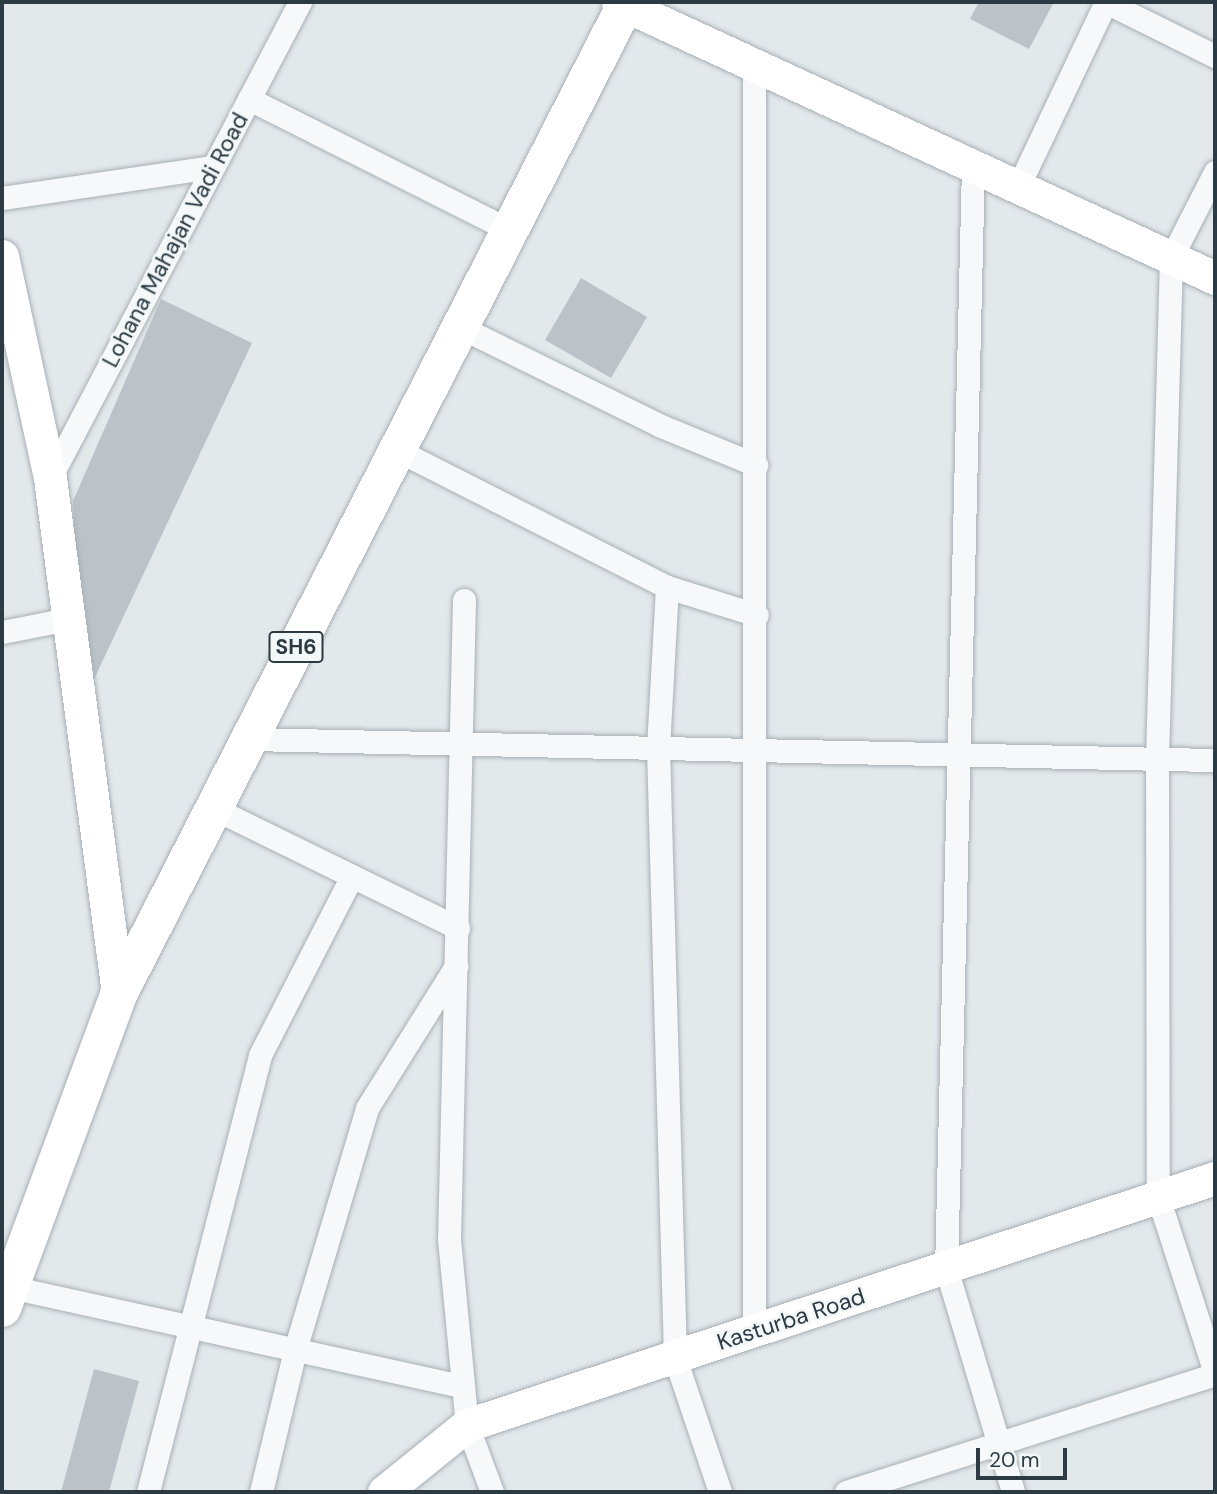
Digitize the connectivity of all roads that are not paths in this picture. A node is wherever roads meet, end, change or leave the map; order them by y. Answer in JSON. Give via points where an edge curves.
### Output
{"nodes":[{"id":1,"x":300,"y":2,"type":"edge"},
{"id":2,"x":623,"y":3,"type":"edge"},
{"id":3,"x":1215,"y":56,"type":"edge"},
{"id":4,"x":754,"y":65,"type":"junction"},
{"id":5,"x":249,"y":99,"type":"junction"},
{"id":6,"x":973,"y":166,"type":"junction"},
{"id":7,"x":213,"y":167,"type":"junction"},
{"id":8,"x":1215,"y":172,"type":"edge"},
{"id":9,"x":1018,"y":187,"type":"junction"},
{"id":10,"x":2,"y":198,"type":"edge"},
{"id":11,"x":509,"y":230,"type":"junction"},
{"id":12,"x":2,"y":256,"type":"edge"},
{"id":13,"x":1171,"y":258,"type":"junction"},
{"id":14,"x":1215,"y":278,"type":"edge"},
{"id":15,"x":460,"y":327,"type":"junction"},
{"id":16,"x":397,"y":450,"type":"junction"},
{"id":17,"x":756,"y":465,"type":"junction"},
{"id":18,"x":50,"y":478,"type":"junction"},
{"id":19,"x":667,"y":587,"type":"junction"},
{"id":20,"x":464,"y":600,"type":"dead end"},
{"id":21,"x":757,"y":615,"type":"junction"},
{"id":22,"x":68,"y":619,"type":"junction"},
{"id":23,"x":2,"y":632,"type":"edge"},
{"id":24,"x":249,"y":739,"type":"junction"},
{"id":25,"x":462,"y":743,"type":"junction"},
{"id":26,"x":658,"y":748,"type":"junction"},
{"id":27,"x":758,"y":750,"type":"junction"},
{"id":28,"x":958,"y":754,"type":"junction"},
{"id":29,"x":1157,"y":759,"type":"junction"},
{"id":30,"x":1215,"y":760,"type":"edge"},
{"id":31,"x":213,"y":808,"type":"junction"},
{"id":32,"x":352,"y":876,"type":"junction"},
{"id":33,"x":457,"y":928,"type":"junction"},
{"id":34,"x":456,"y":966,"type":"junction"},
{"id":35,"x":118,"y":994,"type":"junction"},
{"id":36,"x":1215,"y":1178,"type":"edge"},
{"id":37,"x":1158,"y":1197,"type":"junction"},
{"id":38,"x":946,"y":1268,"type":"junction"},
{"id":39,"x":6,"y":1297,"type":"edge"},
{"id":40,"x":190,"y":1326,"type":"junction"},
{"id":41,"x":754,"y":1332,"type":"junction"},
{"id":42,"x":295,"y":1350,"type":"junction"},
{"id":43,"x":676,"y":1358,"type":"junction"},
{"id":44,"x":1215,"y":1373,"type":"edge"},
{"id":45,"x":463,"y":1387,"type":"junction"},
{"id":46,"x":467,"y":1425,"type":"junction"},
{"id":47,"x":997,"y":1444,"type":"junction"},
{"id":48,"x":860,"y":1490,"type":"edge"},
{"id":49,"x":148,"y":1492,"type":"edge"},
{"id":50,"x":261,"y":1492,"type":"edge"},
{"id":51,"x":384,"y":1492,"type":"edge"},
{"id":52,"x":492,"y":1492,"type":"edge"},
{"id":53,"x":720,"y":1492,"type":"edge"},
{"id":54,"x":1013,"y":1492,"type":"edge"}],
"edges":[{"from":1,"to":5,"type":"street","name":"Lohana Mahajan Vadi Road"},
{"from":2,"to":4,"type":"street"},
{"from":2,"to":11,"type":"main road","number":"SH6"},
{"from":3,"to":9,"type":"street","via":[[1106,2]]},
{"from":4,"to":6,"type":"street"},
{"from":4,"to":17,"type":"street"},
{"from":5,"to":7,"type":"street","name":"Lohana Mahajan Vadi Road"},
{"from":5,"to":11,"type":"street"},
{"from":6,"to":9,"type":"street"},
{"from":6,"to":28,"type":"street"},
{"from":7,"to":10,"type":"street"},
{"from":7,"to":18,"type":"street","name":"Lohana Mahajan Vadi Road"},
{"from":8,"to":13,"type":"street"},
{"from":9,"to":13,"type":"street"},
{"from":11,"to":15,"type":"main road","number":"SH6"},
{"from":12,"to":18,"type":"street"},
{"from":13,"to":14,"type":"street"},
{"from":13,"to":29,"type":"street"},
{"from":15,"to":16,"type":"main road","number":"SH6"},
{"from":15,"to":17,"type":"street","via":[[661,426]]},
{"from":16,"to":19,"type":"street"},
{"from":16,"to":24,"type":"main road","number":"SH6"},
{"from":17,"to":21,"type":"street"},
{"from":18,"to":22,"type":"street"},
{"from":19,"to":21,"type":"street"},
{"from":19,"to":26,"type":"street"},
{"from":20,"to":25,"type":"street"},
{"from":21,"to":27,"type":"street"},
{"from":22,"to":23,"type":"street"},
{"from":22,"to":35,"type":"street"},
{"from":24,"to":25,"type":"street"},
{"from":24,"to":31,"type":"main road","number":"SH6"},
{"from":25,"to":26,"type":"street"},
{"from":25,"to":33,"type":"street"},
{"from":26,"to":27,"type":"street"},
{"from":26,"to":43,"type":"street"},
{"from":27,"to":28,"type":"street"},
{"from":27,"to":41,"type":"street"},
{"from":28,"to":29,"type":"street"},
{"from":28,"to":38,"type":"street"},
{"from":29,"to":30,"type":"street"},
{"from":29,"to":37,"type":"street"},
{"from":31,"to":32,"type":"street"},
{"from":31,"to":35,"type":"main road","number":"SH6"},
{"from":32,"to":33,"type":"street"},
{"from":32,"to":40,"type":"street","via":[[260,1055]]},
{"from":33,"to":34,"type":"street"},
{"from":34,"to":42,"type":"street","via":[[368,1108]]},
{"from":34,"to":45,"type":"street","via":[[449,1239]]},
{"from":35,"to":39,"type":"main road","number":"SH6"},
{"from":36,"to":37,"type":"street","name":"Kasturba Road"},
{"from":37,"to":38,"type":"street","name":"Kasturba Road"},
{"from":37,"to":44,"type":"street"},
{"from":38,"to":41,"type":"street","name":"Kasturba Road"},
{"from":38,"to":47,"type":"street"},
{"from":39,"to":40,"type":"street"},
{"from":40,"to":42,"type":"street"},
{"from":40,"to":49,"type":"street"},
{"from":41,"to":43,"type":"street","name":"Kasturba Road"},
{"from":42,"to":45,"type":"street"},
{"from":42,"to":50,"type":"street"},
{"from":43,"to":46,"type":"street","name":"Kasturba Road"},
{"from":43,"to":53,"type":"street"},
{"from":44,"to":47,"type":"street"},
{"from":45,"to":46,"type":"street"},
{"from":46,"to":51,"type":"street","name":"Kasturba Road"},
{"from":46,"to":52,"type":"street"},
{"from":47,"to":48,"type":"street"},
{"from":47,"to":54,"type":"street"}]}
